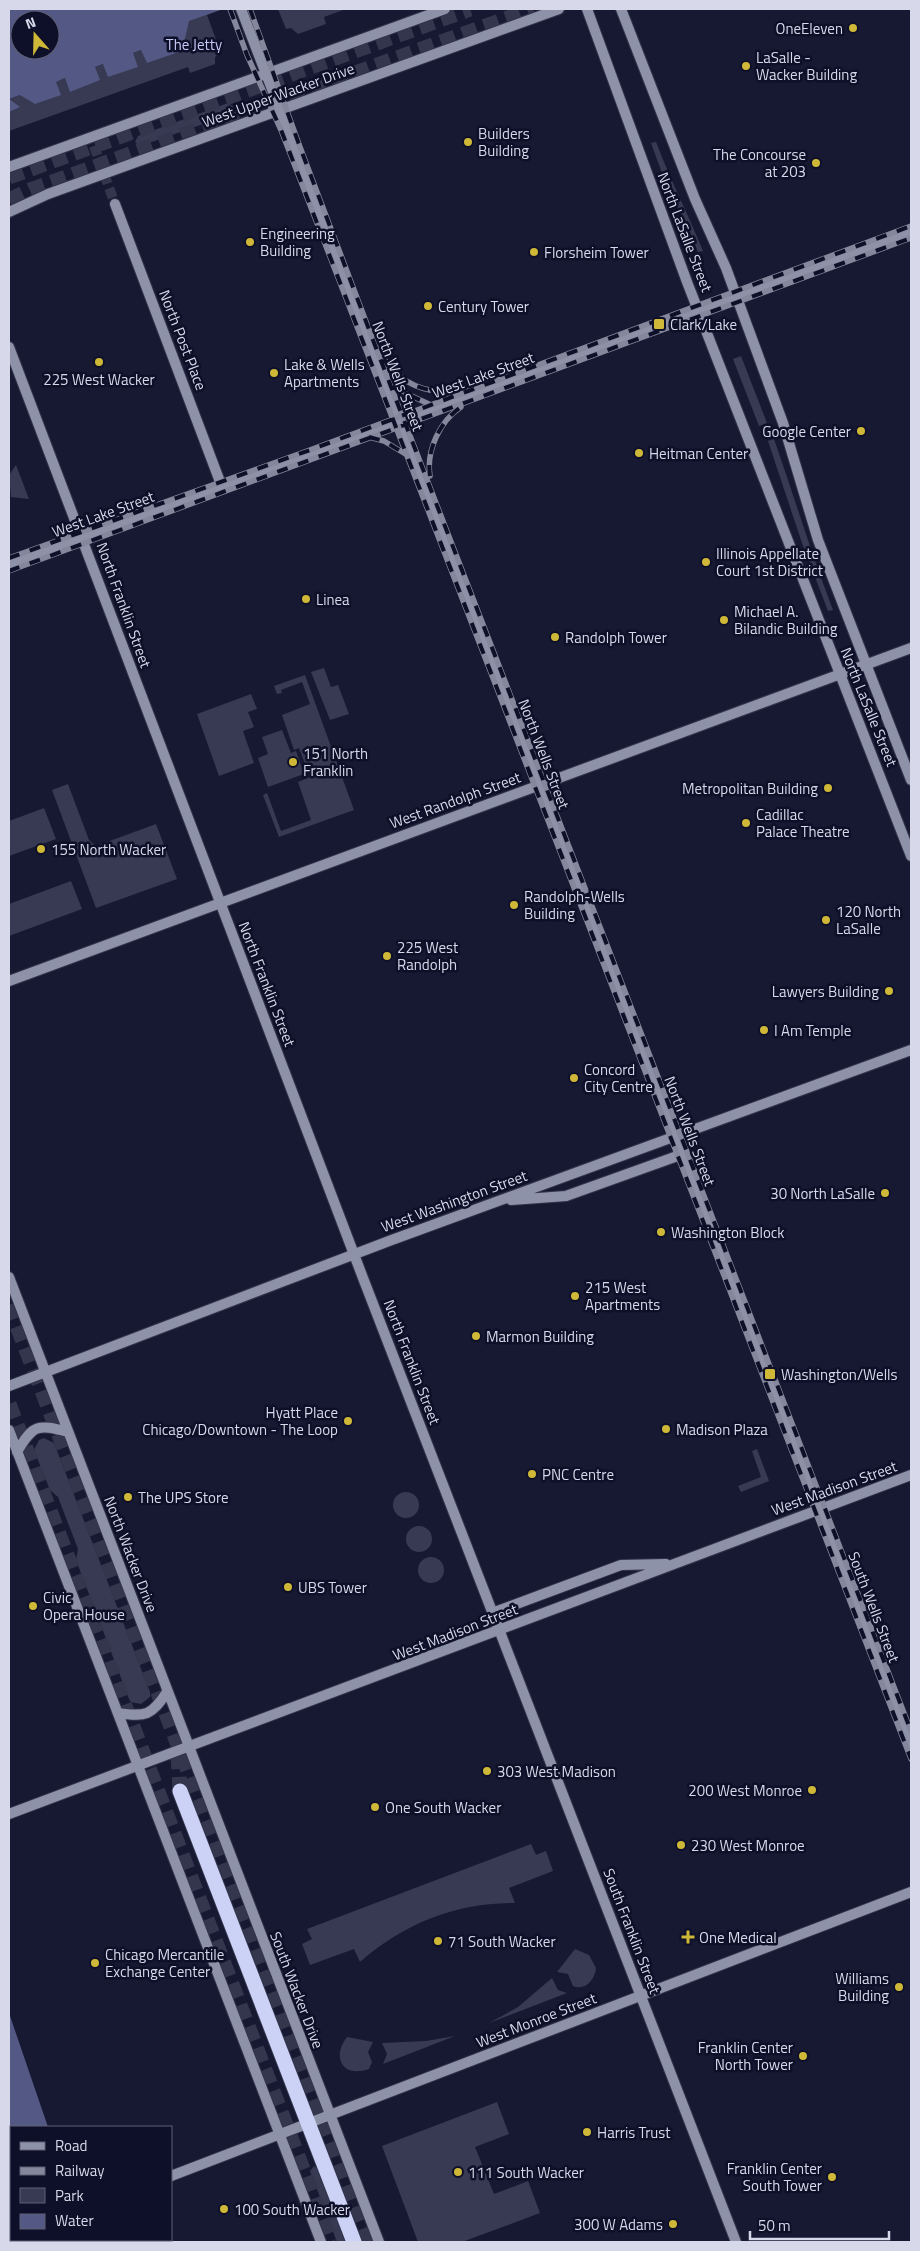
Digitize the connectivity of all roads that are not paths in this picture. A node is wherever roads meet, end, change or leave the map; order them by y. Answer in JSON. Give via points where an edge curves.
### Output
{"nodes":[{"id":1,"x":241,"y":9,"type":"edge"},
{"id":2,"x":445,"y":9,"type":"edge"},
{"id":3,"x":559,"y":9,"type":"edge"},
{"id":4,"x":587,"y":9,"type":"edge"},
{"id":5,"x":621,"y":9,"type":"edge"},
{"id":6,"x":266,"y":74,"type":"junction"},
{"id":7,"x":280,"y":110,"type":"junction"},
{"id":8,"x":9,"y":167,"type":"edge"},
{"id":9,"x":115,"y":204,"type":"tunnel mouth"},
{"id":10,"x":9,"y":212,"type":"edge"},
{"id":11,"x":911,"y":232,"type":"edge"},
{"id":12,"x":736,"y":297,"type":"junction"},
{"id":13,"x":698,"y":311,"type":"junction"},
{"id":14,"x":9,"y":347,"type":"edge"},
{"id":15,"x":400,"y":421,"type":"junction"},
{"id":16,"x":222,"y":487,"type":"junction"},
{"id":17,"x":82,"y":538,"type":"junction"},
{"id":18,"x":9,"y":564,"type":"edge"},
{"id":19,"x":911,"y":648,"type":"edge"},
{"id":20,"x":866,"y":664,"type":"junction"},
{"id":21,"x":839,"y":674,"type":"junction"},
{"id":22,"x":911,"y":780,"type":"edge"},
{"id":23,"x":540,"y":785,"type":"junction"},
{"id":24,"x":911,"y":856,"type":"edge"},
{"id":25,"x":220,"y":902,"type":"junction"},
{"id":26,"x":9,"y":981,"type":"edge"},
{"id":27,"x":911,"y":1050,"type":"edge"},
{"id":28,"x":676,"y":1136,"type":"junction"},
{"id":29,"x":683,"y":1154,"type":"junction"},
{"id":30,"x":497,"y":1201,"type":"junction"},
{"id":31,"x":354,"y":1254,"type":"junction"},
{"id":32,"x":9,"y":1277,"type":"edge"},
{"id":33,"x":9,"y":1288,"type":"edge"},
{"id":34,"x":21,"y":1311,"type":"junction"},
{"id":35,"x":45,"y":1372,"type":"junction"},
{"id":36,"x":9,"y":1386,"type":"edge"},
{"id":37,"x":9,"y":1430,"type":"edge"},
{"id":38,"x":68,"y":1432,"type":"junction"},
{"id":39,"x":17,"y":1452,"type":"junction"},
{"id":40,"x":911,"y":1475,"type":"edge"},
{"id":41,"x":820,"y":1509,"type":"junction"},
{"id":42,"x":675,"y":1563,"type":"junction"},
{"id":43,"x":492,"y":1613,"type":"junction"},
{"id":44,"x":499,"y":1631,"type":"junction"},
{"id":45,"x":167,"y":1692,"type":"junction"},
{"id":46,"x":118,"y":1713,"type":"junction"},
{"id":47,"x":911,"y":1744,"type":"edge"},
{"id":48,"x":189,"y":1747,"type":"junction"},
{"id":49,"x":138,"y":1765,"type":"junction"},
{"id":50,"x":180,"y":1791,"type":"tunnel mouth"},
{"id":51,"x":9,"y":1814,"type":"edge"},
{"id":52,"x":911,"y":1892,"type":"edge"},
{"id":53,"x":641,"y":1996,"type":"junction"},
{"id":54,"x":330,"y":2115,"type":"junction"},
{"id":55,"x":307,"y":2124,"type":"junction"},
{"id":56,"x":278,"y":2135,"type":"junction"},
{"id":57,"x":172,"y":2176,"type":"edge"},
{"id":58,"x":320,"y":2242,"type":"edge"},
{"id":59,"x":354,"y":2242,"type":"edge"},
{"id":60,"x":379,"y":2242,"type":"edge"},
{"id":61,"x":736,"y":2242,"type":"edge"}],
"edges":[{"from":1,"to":6,"type":"main road","name":"North Wells Street"},
{"from":2,"to":6,"type":"main road","name":"West Upper Wacker Drive"},
{"from":3,"to":7,"type":"main road","name":"West Upper Wacker Drive"},
{"from":4,"to":13,"type":"main road","name":"North LaSalle Street"},
{"from":5,"to":12,"type":"main road","name":"North LaSalle Street"},
{"from":6,"to":7,"type":"main road","name":"North Wells Street"},
{"from":6,"to":8,"type":"main road","name":"West Upper Wacker Drive"},
{"from":7,"to":10,"type":"main road","name":"West Upper Wacker Drive","via":[[48,194]]},
{"from":7,"to":15,"type":"main road","name":"North Wells Street"},
{"from":9,"to":16,"type":"main road","name":"North Post Place"},
{"from":11,"to":12,"type":"main road","name":"West Lake Street"},
{"from":12,"to":13,"type":"main road","name":"West Lake Street"},
{"from":12,"to":20,"type":"main road","name":"North LaSalle Street","via":[[783,423],[818,540]]},
{"from":13,"to":15,"type":"main road","name":"West Lake Street"},
{"from":13,"to":21,"type":"main road","name":"North LaSalle Street"},
{"from":14,"to":17,"type":"main road","name":"North Franklin Street"},
{"from":15,"to":16,"type":"main road","name":"West Lake Street"},
{"from":15,"to":23,"type":"main road","name":"North Wells Street"},
{"from":16,"to":17,"type":"main road","name":"West Lake Street"},
{"from":17,"to":18,"type":"main road","name":"West Lake Street"},
{"from":17,"to":25,"type":"main road","name":"North Franklin Street"},
{"from":19,"to":20,"type":"main road","name":"West Randolph Street"},
{"from":20,"to":21,"type":"main road","name":"West Randolph Street"},
{"from":20,"to":22,"type":"main road","name":"North LaSalle Street"},
{"from":21,"to":23,"type":"main road","name":"West Randolph Street"},
{"from":21,"to":24,"type":"main road","name":"North LaSalle Street"},
{"from":23,"to":25,"type":"main road","name":"West Randolph Street"},
{"from":23,"to":28,"type":"main road","name":"North Wells Street"},
{"from":25,"to":26,"type":"main road","name":"West Randolph Street"},
{"from":25,"to":31,"type":"main road","name":"North Franklin Street"},
{"from":27,"to":28,"type":"main road","name":"West Washington Street"},
{"from":28,"to":29,"type":"main road","name":"North Wells Street"},
{"from":28,"to":30,"type":"main road","name":"West Washington Street"},
{"from":29,"to":30,"type":"main road","via":[[566,1196]]},
{"from":29,"to":41,"type":"main road","name":"North Wells Street"},
{"from":30,"to":31,"type":"main road","name":"West Washington Street"},
{"from":31,"to":35,"type":"main road","name":"West Washington Street"},
{"from":31,"to":43,"type":"main road","name":"North Franklin Street"},
{"from":32,"to":34,"type":"main road"},
{"from":33,"to":34,"type":"main road"},
{"from":34,"to":35,"type":"main road","name":"North Wacker Drive"},
{"from":35,"to":36,"type":"main road","name":"West Washington Street"},
{"from":35,"to":38,"type":"main road","name":"North Wacker Drive"},
{"from":37,"to":39,"type":"main road"},
{"from":38,"to":39,"type":"main road","via":[[45,1426],[28,1433]]},
{"from":38,"to":45,"type":"main road","name":"North Wacker Drive"},
{"from":39,"to":46,"type":"main road"},
{"from":40,"to":41,"type":"main road","name":"West Madison Street"},
{"from":41,"to":42,"type":"main road","name":"West Madison Street"},
{"from":41,"to":47,"type":"main road","name":"South Wells Street"},
{"from":42,"to":43,"type":"main road","via":[[621,1565]]},
{"from":42,"to":44,"type":"main road","name":"West Madison Street"},
{"from":43,"to":44,"type":"main road","name":"North Franklin Street"},
{"from":44,"to":48,"type":"main road","name":"West Madison Street"},
{"from":44,"to":53,"type":"main road","name":"South Franklin Street"},
{"from":45,"to":46,"type":"main road","via":[[155,1710],[139,1716]]},
{"from":45,"to":48,"type":"main road","name":"North Wacker Drive"},
{"from":46,"to":49,"type":"main road"},
{"from":48,"to":49,"type":"main road","name":"West Madison Street"},
{"from":48,"to":54,"type":"main road","name":"South Wacker Drive"},
{"from":49,"to":51,"type":"main road","name":"West Madison Street"},
{"from":49,"to":56,"type":"main road"},
{"from":50,"to":55,"type":"highway"},
{"from":52,"to":53,"type":"main road","name":"West Monroe Street"},
{"from":53,"to":54,"type":"main road","name":"West Monroe Street"},
{"from":53,"to":61,"type":"main road","name":"South Franklin Street"},
{"from":54,"to":55,"type":"main road","name":"West Monroe Street"},
{"from":54,"to":60,"type":"main road","name":"South Wacker Drive"},
{"from":55,"to":56,"type":"main road","name":"West Monroe Street"},
{"from":55,"to":59,"type":"highway"},
{"from":56,"to":57,"type":"main road","name":"West Monroe Street"},
{"from":56,"to":58,"type":"main road"}]}
